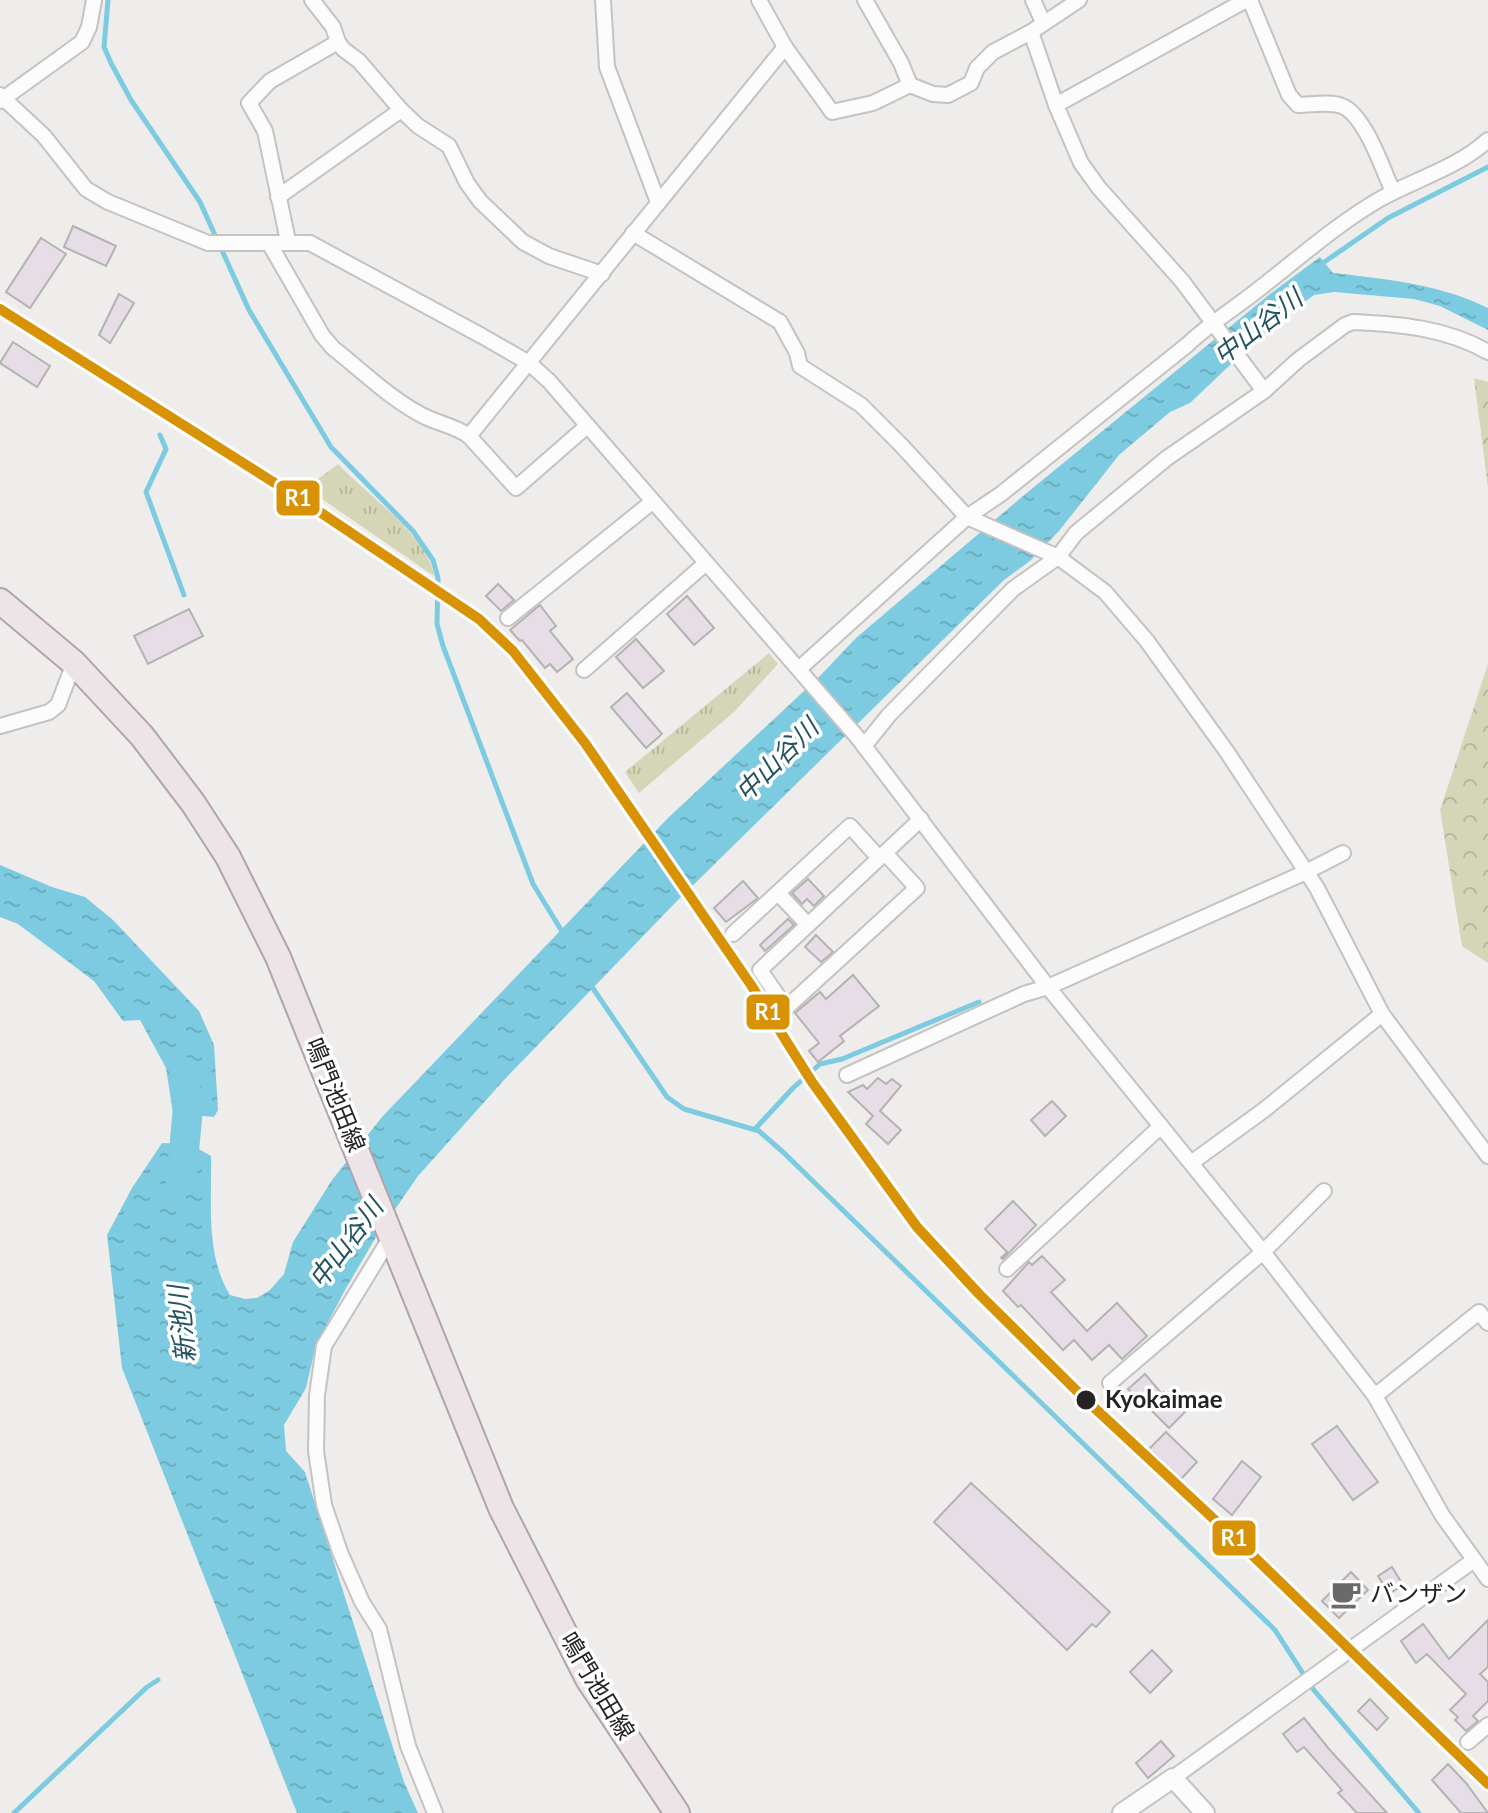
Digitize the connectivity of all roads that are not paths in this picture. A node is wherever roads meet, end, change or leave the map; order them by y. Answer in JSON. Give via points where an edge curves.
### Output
{"nodes":[{"id":1,"x":94,"y":0,"type":"edge"},
{"id":2,"x":312,"y":0,"type":"edge"},
{"id":3,"x":603,"y":0,"type":"edge"},
{"id":4,"x":759,"y":0,"type":"edge"},
{"id":5,"x":865,"y":0,"type":"edge"},
{"id":6,"x":1033,"y":0,"type":"edge"},
{"id":7,"x":1079,"y":0,"type":"edge"},
{"id":8,"x":1248,"y":0,"type":"edge"},
{"id":9,"x":1043,"y":22,"type":"junction"},
{"id":10,"x":1031,"y":32,"type":"junction"},
{"id":11,"x":338,"y":42,"type":"junction"},
{"id":12,"x":785,"y":47,"type":"junction"},
{"id":13,"x":910,"y":85,"type":"junction"},
{"id":14,"x":1,"y":98,"type":"edge"},
{"id":15,"x":1056,"y":105,"type":"junction"},
{"id":16,"x":401,"y":110,"type":"junction"},
{"id":17,"x":1488,"y":140,"type":"edge"},
{"id":18,"x":1393,"y":192,"type":"junction"},
{"id":19,"x":278,"y":197,"type":"junction"},
{"id":20,"x":658,"y":202,"type":"junction"},
{"id":21,"x":633,"y":233,"type":"junction"},
{"id":22,"x":288,"y":241,"type":"junction"},
{"id":23,"x":269,"y":243,"type":"junction"},
{"id":24,"x":602,"y":274,"type":"junction"},
{"id":25,"x":1214,"y":326,"type":"junction"},
{"id":26,"x":1488,"y":352,"type":"edge"},
{"id":27,"x":529,"y":363,"type":"junction"},
{"id":28,"x":1262,"y":389,"type":"junction"},
{"id":29,"x":587,"y":426,"type":"junction"},
{"id":30,"x":469,"y":436,"type":"junction"},
{"id":31,"x":652,"y":502,"type":"junction"},
{"id":32,"x":972,"y":520,"type":"junction"},
{"id":33,"x":1053,"y":555,"type":"junction"},
{"id":34,"x":706,"y":563,"type":"junction"},
{"id":35,"x":0,"y":601,"type":"edge"},
{"id":36,"x":508,"y":618,"type":"dead end"},
{"id":37,"x":74,"y":663,"type":"junction"},
{"id":38,"x":584,"y":670,"type":"dead end"},
{"id":39,"x":803,"y":672,"type":"junction"},
{"id":40,"x":0,"y":726,"type":"edge"},
{"id":41,"x":861,"y":742,"type":"junction"},
{"id":42,"x":921,"y":819,"type":"junction"},
{"id":43,"x":1343,"y":853,"type":"dead end"},
{"id":44,"x":882,"y":855,"type":"junction"},
{"id":45,"x":1306,"y":872,"type":"junction"},
{"id":46,"x":778,"y":893,"type":"junction"},
{"id":47,"x":808,"y":925,"type":"junction"},
{"id":48,"x":733,"y":934,"type":"dead end"},
{"id":49,"x":1048,"y":987,"type":"junction"},
{"id":50,"x":1382,"y":1014,"type":"junction"},
{"id":51,"x":847,"y":1075,"type":"dead end"},
{"id":52,"x":1161,"y":1126,"type":"junction"},
{"id":53,"x":1488,"y":1156,"type":"edge"},
{"id":54,"x":1191,"y":1163,"type":"junction"},
{"id":55,"x":1324,"y":1191,"type":"dead end"},
{"id":56,"x":390,"y":1230,"type":"junction"},
{"id":57,"x":1263,"y":1252,"type":"junction"},
{"id":58,"x":1007,"y":1269,"type":"dead end"},
{"id":59,"x":1488,"y":1323,"type":"edge"},
{"id":60,"x":1110,"y":1383,"type":"dead end"},
{"id":61,"x":1375,"y":1396,"type":"junction"},
{"id":62,"x":1474,"y":1560,"type":"junction"},
{"id":63,"x":1488,"y":1579,"type":"edge"},
{"id":64,"x":1488,"y":1725,"type":"edge"},
{"id":65,"x":1468,"y":1742,"type":"dead end"},
{"id":66,"x":1173,"y":1778,"type":"junction"},
{"id":67,"x":435,"y":1813,"type":"edge"},
{"id":68,"x":677,"y":1813,"type":"edge"},
{"id":69,"x":1122,"y":1813,"type":"edge"},
{"id":70,"x":1205,"y":1813,"type":"edge"}],
"edges":[{"from":1,"to":14,"type":"street","via":[[82,42]]},
{"from":2,"to":11,"type":"street"},
{"from":3,"to":20,"type":"street","via":[[607,67]]},
{"from":4,"to":12,"type":"street"},
{"from":5,"to":13,"type":"street"},
{"from":6,"to":9,"type":"street"},
{"from":7,"to":9,"type":"street"},
{"from":8,"to":15,"type":"street"},
{"from":8,"to":18,"type":"street","via":[[1289,95],[1298,105],[1339,104],[1351,111]]},
{"from":9,"to":10,"type":"street"},
{"from":10,"to":13,"type":"street","via":[[993,52],[971,83],[948,95]]},
{"from":10,"to":15,"type":"street"},
{"from":11,"to":16,"type":"street"},
{"from":11,"to":19,"type":"street","via":[[270,81],[249,103],[265,131]]},
{"from":12,"to":13,"type":"street","via":[[832,112],[873,103]]},
{"from":12,"to":20,"type":"street"},
{"from":14,"to":23,"type":"street","via":[[44,136],[86,189],[108,202],[208,243]]},
{"from":15,"to":25,"type":"street","via":[[1081,163]]},
{"from":16,"to":19,"type":"street"},
{"from":16,"to":24,"type":"street","via":[[449,146],[480,201],[523,242]]},
{"from":17,"to":18,"type":"street","via":[[1451,167]]},
{"from":18,"to":25,"type":"street"},
{"from":19,"to":22,"type":"street"},
{"from":20,"to":21,"type":"street"},
{"from":21,"to":24,"type":"street"},
{"from":21,"to":32,"type":"street","via":[[780,322],[800,366],[861,405]]},
{"from":22,"to":23,"type":"street"},
{"from":22,"to":27,"type":"street","via":[[325,249]]},
{"from":23,"to":30,"type":"street","via":[[333,348],[415,412]]},
{"from":24,"to":27,"type":"street"},
{"from":25,"to":28,"type":"street"},
{"from":25,"to":32,"type":"street"},
{"from":26,"to":28,"type":"street","via":[[1424,328],[1353,322]]},
{"from":27,"to":29,"type":"street"},
{"from":27,"to":30,"type":"street"},
{"from":28,"to":33,"type":"street","via":[[1167,458]]},
{"from":29,"to":30,"type":"street","via":[[516,488]]},
{"from":29,"to":31,"type":"street"},
{"from":31,"to":34,"type":"street"},
{"from":31,"to":36,"type":"street"},
{"from":32,"to":33,"type":"street"},
{"from":32,"to":39,"type":"street"},
{"from":33,"to":41,"type":"street"},
{"from":33,"to":45,"type":"street","via":[[1105,592],[1147,641]]},
{"from":34,"to":38,"type":"street"},
{"from":34,"to":39,"type":"street"},
{"from":35,"to":37,"type":"main road","name":"鳴門池田線"},
{"from":37,"to":40,"type":"street","via":[[58,705]]},
{"from":37,"to":56,"type":"main road","name":"鳴門池田線","via":[[142,736],[228,857],[278,957]]},
{"from":39,"to":41,"type":"street"},
{"from":41,"to":42,"type":"street"},
{"from":42,"to":44,"type":"street"},
{"from":42,"to":49,"type":"street"},
{"from":43,"to":45,"type":"street"},
{"from":44,"to":46,"type":"street","via":[[850,826]]},
{"from":44,"to":47,"type":"street"},
{"from":44,"to":47,"type":"street","via":[[917,888],[786,1008],[760,970]]},
{"from":45,"to":49,"type":"street"},
{"from":45,"to":50,"type":"street"},
{"from":46,"to":47,"type":"street"},
{"from":46,"to":48,"type":"street"},
{"from":49,"to":51,"type":"street"},
{"from":49,"to":52,"type":"street"},
{"from":50,"to":53,"type":"street"},
{"from":50,"to":54,"type":"street"},
{"from":52,"to":54,"type":"street"},
{"from":52,"to":58,"type":"street"},
{"from":54,"to":57,"type":"street"},
{"from":55,"to":57,"type":"street"},
{"from":56,"to":67,"type":"street","via":[[324,1346],[316,1451],[324,1505],[362,1602],[379,1629],[408,1746]]},
{"from":56,"to":68,"type":"main road","name":"鳴門池田線","via":[[501,1508],[588,1679]]},
{"from":57,"to":60,"type":"street"},
{"from":57,"to":61,"type":"street"},
{"from":59,"to":61,"type":"street","via":[[1479,1312]]},
{"from":61,"to":62,"type":"street","via":[[1431,1497]]},
{"from":62,"to":63,"type":"street"},
{"from":62,"to":66,"type":"street"},
{"from":64,"to":65,"type":"street"},
{"from":66,"to":69,"type":"street"},
{"from":66,"to":70,"type":"street"}]}
